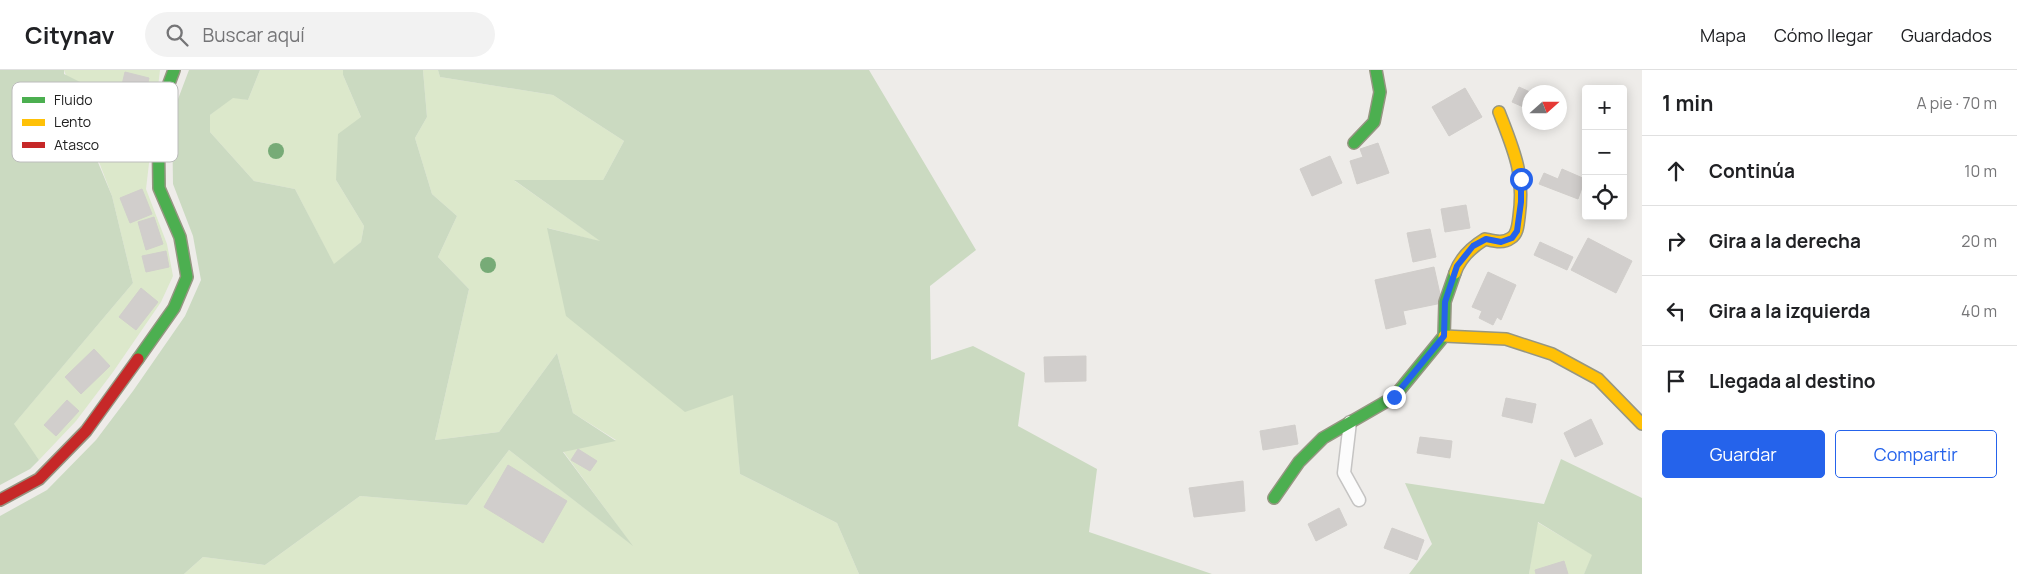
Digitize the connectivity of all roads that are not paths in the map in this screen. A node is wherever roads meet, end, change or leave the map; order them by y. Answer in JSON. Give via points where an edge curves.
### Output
{"nodes":[{"id":1,"x":174,"y":70,"type":"edge"},
{"id":2,"x":1376,"y":70,"type":"edge"},
{"id":3,"x":170,"y":82,"type":"edge"},
{"id":4,"x":1499,"y":112,"type":"dead end"},
{"id":5,"x":1354,"y":143,"type":"dead end"},
{"id":6,"x":159,"y":162,"type":"edge"},
{"id":7,"x":1444,"y":336,"type":"junction"},
{"id":8,"x":1350,"y":422,"type":"junction"},
{"id":9,"x":1642,"y":424,"type":"edge"},
{"id":10,"x":1274,"y":498,"type":"dead end"},
{"id":11,"x":0,"y":500,"type":"edge"},
{"id":12,"x":1359,"y":500,"type":"dead end"}],
"edges":[{"from":1,"to":3,"type":"street"},
{"from":2,"to":5,"type":"street","via":[[1380,92],[1374,122]]},
{"from":4,"to":7,"type":"street","via":[[1516,155],[1521,179],[1517,231],[1512,238],[1501,242],[1486,239],[1473,246],[1457,266],[1445,302]]},
{"from":6,"to":11,"type":"street","via":[[159,188],[180,238],[187,278],[174,308],[86,431],[39,479]]},
{"from":7,"to":8,"type":"street","via":[[1394,397]]},
{"from":7,"to":9,"type":"street","via":[[1506,339],[1552,354],[1598,380]]},
{"from":8,"to":10,"type":"street","via":[[1322,438],[1299,462]]},
{"from":8,"to":12,"type":"lane","via":[[1344,473]]}]}
